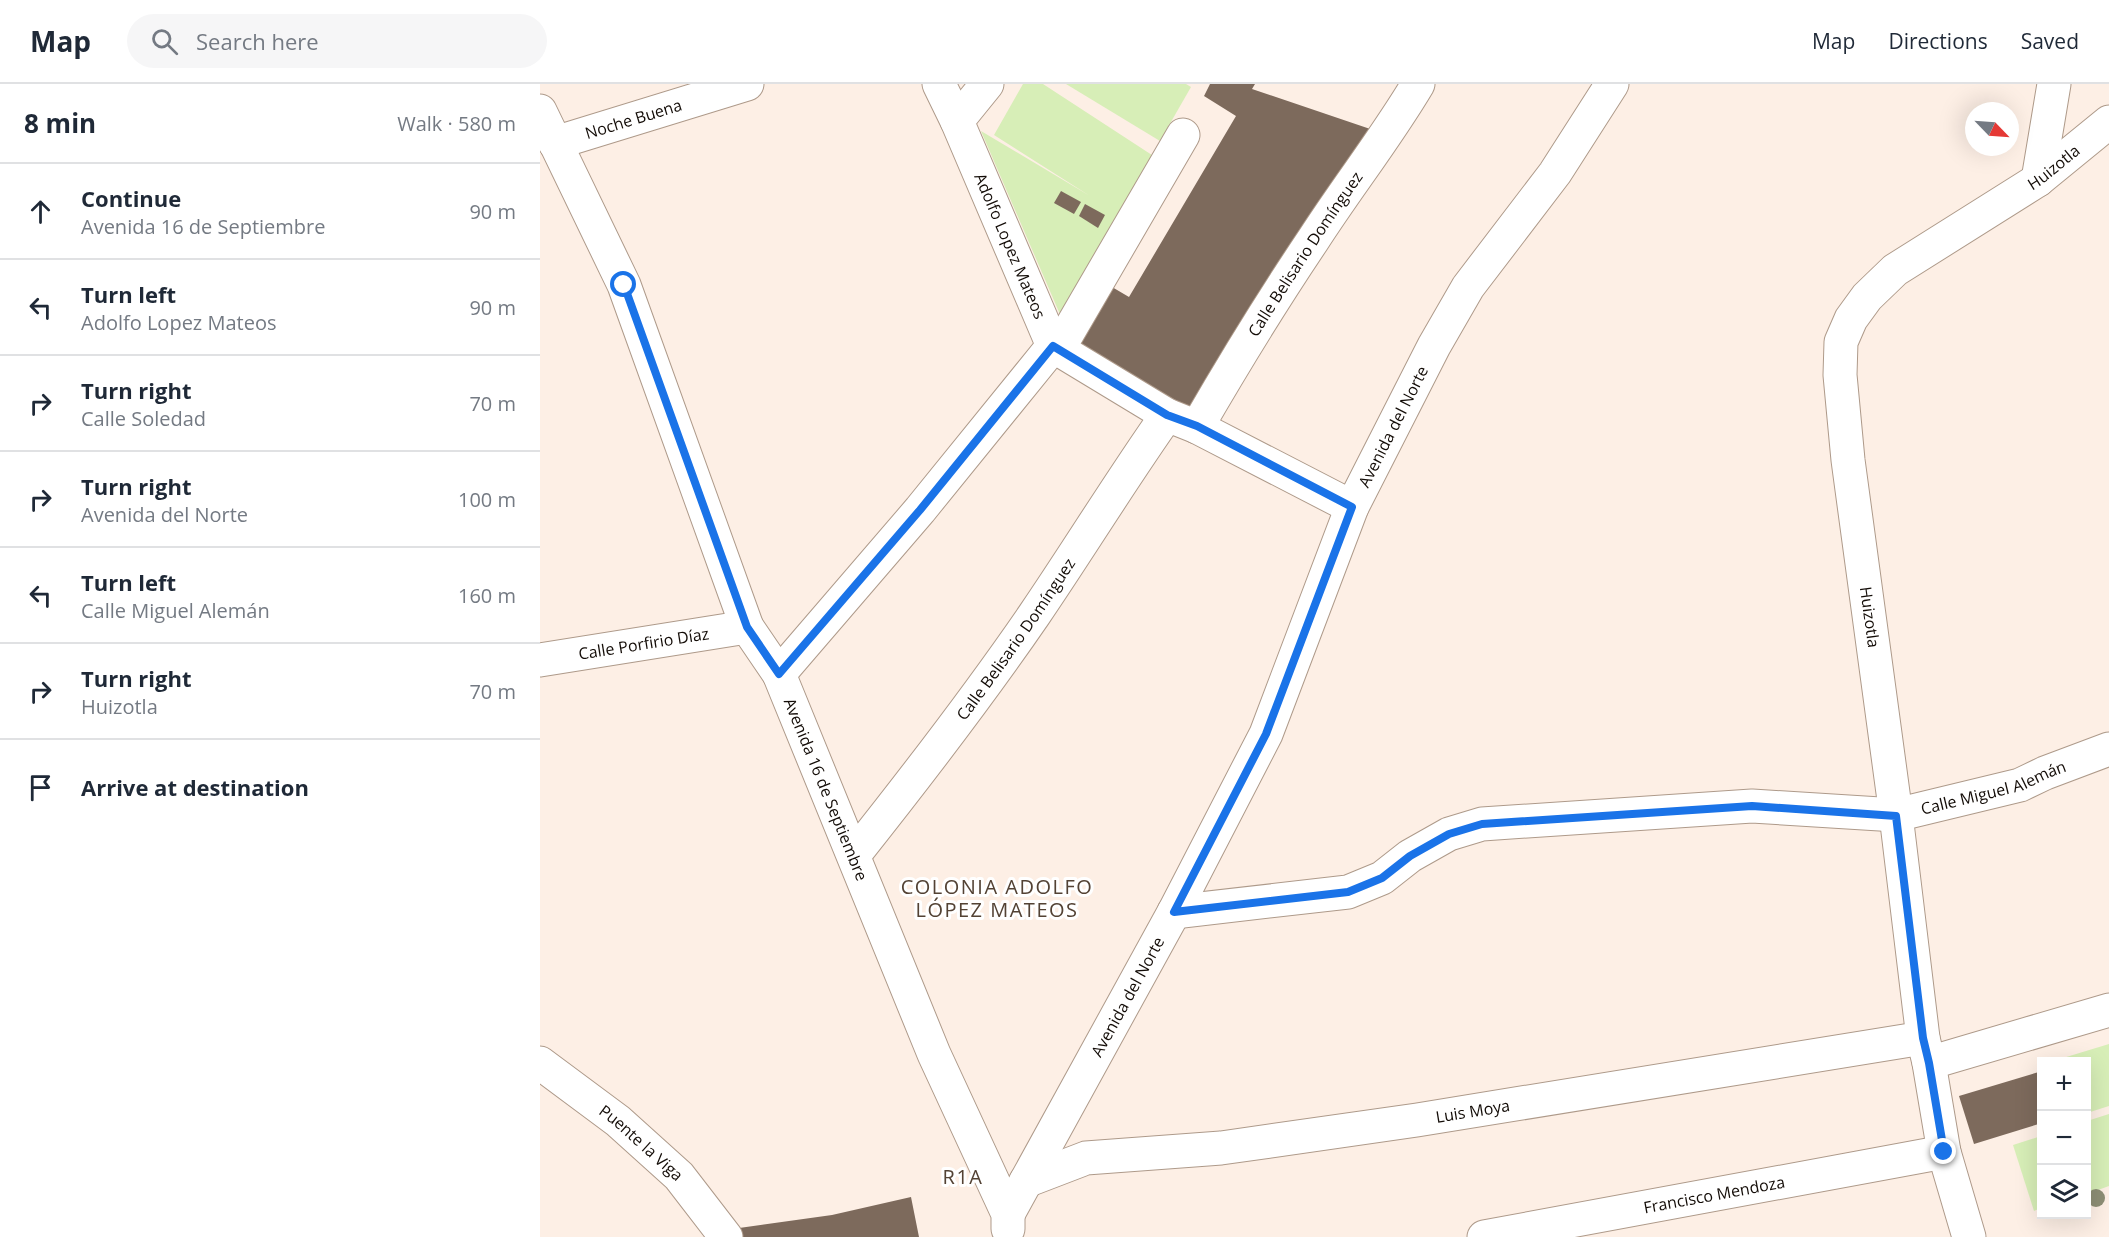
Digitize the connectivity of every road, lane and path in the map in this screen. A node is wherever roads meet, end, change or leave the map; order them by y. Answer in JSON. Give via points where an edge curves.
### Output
{"nodes":[{"id":1,"x":747,"y":84,"type":"edge"},
{"id":2,"x":939,"y":84,"type":"edge"},
{"id":3,"x":987,"y":84,"type":"edge"},
{"id":4,"x":1418,"y":84,"type":"edge"},
{"id":5,"x":1612,"y":84,"type":"edge"},
{"id":6,"x":2054,"y":84,"type":"edge"},
{"id":7,"x":540,"y":111,"type":"edge"},
{"id":8,"x":957,"y":122,"type":"junction"},
{"id":9,"x":2109,"y":122,"type":"edge"},
{"id":10,"x":1183,"y":135,"type":"dead end"},
{"id":11,"x":555,"y":143,"type":"junction"},
{"id":12,"x":2038,"y":180,"type":"junction"},
{"id":13,"x":1053,"y":346,"type":"junction"},
{"id":14,"x":1167,"y":415,"type":"junction"},
{"id":15,"x":1197,"y":426,"type":"junction"},
{"id":16,"x":1352,"y":507,"type":"junction"},
{"id":17,"x":747,"y":627,"type":"junction"},
{"id":18,"x":540,"y":660,"type":"edge"},
{"id":19,"x":779,"y":674,"type":"junction"},
{"id":20,"x":2109,"y":749,"type":"edge"},
{"id":21,"x":1896,"y":816,"type":"junction"},
{"id":22,"x":854,"y":855,"type":"junction"},
{"id":23,"x":1174,"y":912,"type":"junction"},
{"id":24,"x":2109,"y":1010,"type":"edge"},
{"id":25,"x":1926,"y":1051,"type":"junction"},
{"id":26,"x":540,"y":1063,"type":"edge"},
{"id":27,"x":1944,"y":1152,"type":"junction"},
{"id":28,"x":1026,"y":1181,"type":"junction"},
{"id":29,"x":1008,"y":1226,"type":"edge"},
{"id":30,"x":726,"y":1237,"type":"edge"},
{"id":31,"x":1484,"y":1237,"type":"edge"},
{"id":32,"x":1969,"y":1237,"type":"edge"}],
"edges":[{"from":1,"to":11,"type":"street","name":"Noche Buena"},
{"from":2,"to":8,"type":"street","name":"Adolfo Lopez Mateos"},
{"from":3,"to":8,"type":"street"},
{"from":4,"to":15,"type":"street","name":"Calle Belisario Domínguez","via":[[1296,265]]},
{"from":5,"to":16,"type":"street","name":"Avenida del Norte","via":[[1555,173],[1468,287]]},
{"from":6,"to":12,"type":"street"},
{"from":7,"to":11,"type":"street","name":"Avenida 16 de Septiembre"},
{"from":8,"to":13,"type":"street","name":"Adolfo Lopez Mateos"},
{"from":9,"to":12,"type":"street","name":"Huizotla"},
{"from":10,"to":13,"type":"street","via":[[1066,336]]},
{"from":11,"to":17,"type":"street","name":"Avenida 16 de Septiembre","via":[[624,285]]},
{"from":12,"to":21,"type":"street","name":"Huizotla","via":[[1895,270],[1867,297],[1841,342],[1848,460]]},
{"from":13,"to":14,"type":"street"},
{"from":13,"to":19,"type":"street","via":[[920,510]]},
{"from":14,"to":15,"type":"street"},
{"from":14,"to":22,"type":"street","name":"Calle Belisario Domínguez","via":[[1034,615],[945,739]]},
{"from":15,"to":16,"type":"street"},
{"from":16,"to":23,"type":"street","name":"Avenida del Norte","via":[[1266,734]]},
{"from":17,"to":18,"type":"street","name":"Calle Porfirio Díaz"},
{"from":17,"to":19,"type":"street","name":"Avenida 16 de Septiembre"},
{"from":19,"to":22,"type":"street","name":"Avenida 16 de Septiembre"},
{"from":20,"to":21,"type":"street","name":"Calle Miguel Alemán","via":[[2020,785]]},
{"from":21,"to":23,"type":"street","name":"Calle Miguel Alemán","via":[[1752,806],[1482,824],[1449,834],[1410,856],[1382,878],[1348,892]]},
{"from":21,"to":25,"type":"street","name":"Huizotla"},
{"from":22,"to":29,"type":"street","name":"Avenida 16 de Septiembre"},
{"from":23,"to":28,"type":"street","name":"Avenida del Norte"},
{"from":24,"to":25,"type":"street","name":"Luis Moya"},
{"from":25,"to":27,"type":"street","name":"Huizotla"},
{"from":25,"to":28,"type":"street","name":"Luis Moya","via":[[1221,1148],[1086,1158]]},
{"from":26,"to":30,"type":"street","name":"Puente la Viga","via":[[618,1121],[679,1176]]},
{"from":27,"to":31,"type":"street","name":"Francisco Mendoza"},
{"from":27,"to":32,"type":"street","name":"Huizotla"},
{"from":28,"to":29,"type":"street","name":"Avenida del Norte"}]}
